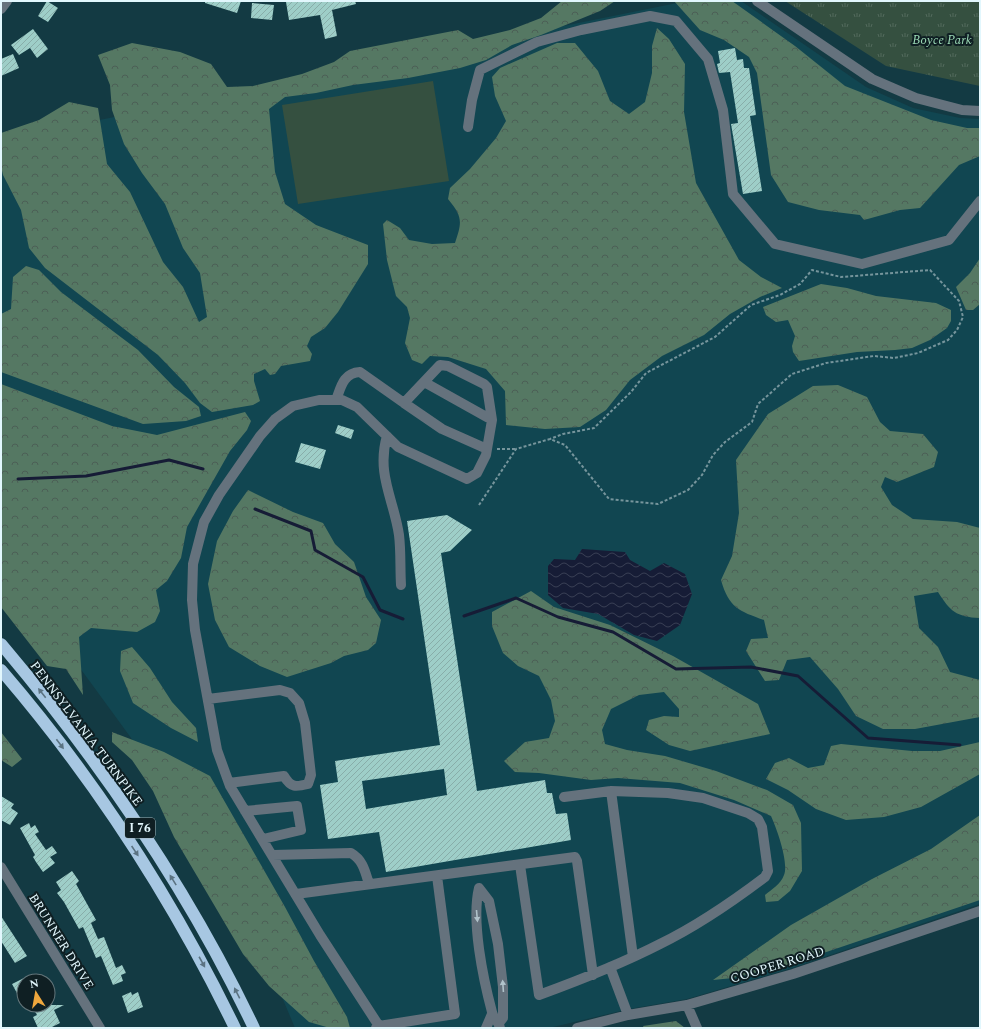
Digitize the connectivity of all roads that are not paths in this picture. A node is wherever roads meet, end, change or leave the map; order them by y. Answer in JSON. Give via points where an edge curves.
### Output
{"nodes":[{"id":1,"x":7,"y":1,"type":"edge"},
{"id":2,"x":757,"y":1,"type":"edge"},
{"id":3,"x":1,"y":9,"type":"edge"},
{"id":4,"x":980,"y":111,"type":"edge"},
{"id":5,"x":468,"y":128,"type":"dead end"},
{"id":6,"x":980,"y":201,"type":"edge"},
{"id":7,"x":424,"y":382,"type":"junction"},
{"id":8,"x":336,"y":400,"type":"junction"},
{"id":9,"x":404,"y":403,"type":"junction"},
{"id":10,"x":492,"y":420,"type":"junction"},
{"id":11,"x":386,"y":436,"type":"junction"},
{"id":12,"x":488,"y":449,"type":"junction"},
{"id":13,"x":401,"y":585,"type":"dead end"},
{"id":14,"x":1,"y":644,"type":"edge"},
{"id":15,"x":1,"y":670,"type":"edge"},
{"id":16,"x":208,"y":699,"type":"junction"},
{"id":17,"x":229,"y":783,"type":"junction"},
{"id":18,"x":611,"y":791,"type":"junction"},
{"id":19,"x":564,"y":797,"type":"dead end"},
{"id":20,"x":245,"y":811,"type":"junction"},
{"id":21,"x":263,"y":839,"type":"junction"},
{"id":22,"x":273,"y":855,"type":"junction"},
{"id":23,"x":520,"y":865,"type":"junction"},
{"id":24,"x":1,"y":867,"type":"edge"},
{"id":25,"x":477,"y":871,"type":"junction"},
{"id":26,"x":437,"y":876,"type":"junction"},
{"id":27,"x":369,"y":884,"type":"junction"},
{"id":28,"x":479,"y":888,"type":"junction"},
{"id":29,"x":296,"y":894,"type":"junction"},
{"id":30,"x":980,"y":911,"type":"edge"},
{"id":31,"x":633,"y":957,"type":"junction"},
{"id":32,"x":610,"y":967,"type":"junction"},
{"id":33,"x":593,"y":974,"type":"junction"},
{"id":34,"x":687,"y":1005,"type":"junction"},
{"id":35,"x":492,"y":1014,"type":"junction"},
{"id":36,"x":628,"y":1015,"type":"junction"},
{"id":37,"x":499,"y":1026,"type":"edge"},
{"id":38,"x":98,"y":1027,"type":"edge"},
{"id":39,"x":378,"y":1027,"type":"edge"},
{"id":40,"x":235,"y":1028,"type":"edge"},
{"id":41,"x":254,"y":1028,"type":"edge"},
{"id":42,"x":486,"y":1028,"type":"edge"},
{"id":43,"x":577,"y":1028,"type":"edge"},
{"id":44,"x":698,"y":1028,"type":"edge"}],
"edges":[{"from":1,"to":3,"type":"street"},
{"from":2,"to":4,"type":"street","via":[[872,79],[916,98],[962,110]]},
{"from":5,"to":6,"type":"street","via":[[480,70],[537,42],[650,16],[676,21],[708,59],[723,110],[733,194],[775,244],[862,264],[949,240]]},
{"from":7,"to":9,"type":"street"},
{"from":7,"to":10,"type":"street"},
{"from":7,"to":10,"type":"street","via":[[440,365],[448,366],[484,384],[487,387]]},
{"from":8,"to":9,"type":"street","via":[[344,378],[353,372],[360,372]]},
{"from":8,"to":11,"type":"street","via":[[357,407]]},
{"from":8,"to":16,"type":"street","via":[[319,400],[294,406],[275,419],[219,495],[204,522],[193,564],[192,600]]},
{"from":9,"to":12,"type":"street","via":[[442,429]]},
{"from":10,"to":12,"type":"street"},
{"from":11,"to":12,"type":"street","via":[[398,448],[467,479],[477,473]]},
{"from":11,"to":13,"type":"street","via":[[383,450],[384,475],[399,536]]},
{"from":41,"to":14,"type":"highway","name":"PENNSYLVANIA TURNPIKE","number":"I 76","one_way":true,"via":[[210,943],[149,842],[93,760]]},
{"from":15,"to":40,"type":"highway","number":"I 76","one_way":true,"via":[[68,755],[137,854],[203,965]]},
{"from":16,"to":17,"type":"street","via":[[217,750]]},
{"from":16,"to":17,"type":"street","via":[[280,690],[290,693],[299,703],[305,723],[311,775],[308,784],[296,787],[289,784],[284,776]]},
{"from":17,"to":20,"type":"street"},
{"from":18,"to":19,"type":"street"},
{"from":18,"to":31,"type":"street"},
{"from":18,"to":31,"type":"street","via":[[668,793],[703,798],[748,812],[758,819],[762,827],[768,864],[765,877],[731,902],[661,944]]},
{"from":20,"to":21,"type":"street"},
{"from":20,"to":21,"type":"street","via":[[297,806],[301,830]]},
{"from":21,"to":22,"type":"street"},
{"from":22,"to":27,"type":"street","via":[[351,853],[358,857]]},
{"from":22,"to":29,"type":"street"},
{"from":23,"to":25,"type":"street"},
{"from":23,"to":33,"type":"street","via":[[575,857]]},
{"from":23,"to":33,"type":"street","via":[[539,995]]},
{"from":24,"to":38,"type":"street","name":"BRUNNER DRIVE"},
{"from":25,"to":26,"type":"street"},
{"from":25,"to":28,"type":"street"},
{"from":26,"to":27,"type":"street"},
{"from":26,"to":39,"type":"street","via":[[455,1014]]},
{"from":27,"to":29,"type":"street"},
{"from":28,"to":35,"type":"street","one_way":true,"via":[[476,902],[480,959]]},
{"from":37,"to":28,"type":"street","one_way":true,"via":[[503,1018],[503,987],[498,944],[489,902]]},
{"from":29,"to":39,"type":"street"},
{"from":30,"to":34,"type":"street","name":"COOPER ROAD","via":[[794,974]]},
{"from":31,"to":32,"type":"street"},
{"from":32,"to":33,"type":"street"},
{"from":32,"to":36,"type":"street"},
{"from":34,"to":36,"type":"street","name":"COOPER ROAD"},
{"from":34,"to":44,"type":"street"},
{"from":35,"to":37,"type":"street"},
{"from":35,"to":42,"type":"street"},
{"from":36,"to":43,"type":"street","name":"COOPER ROAD"}]}
